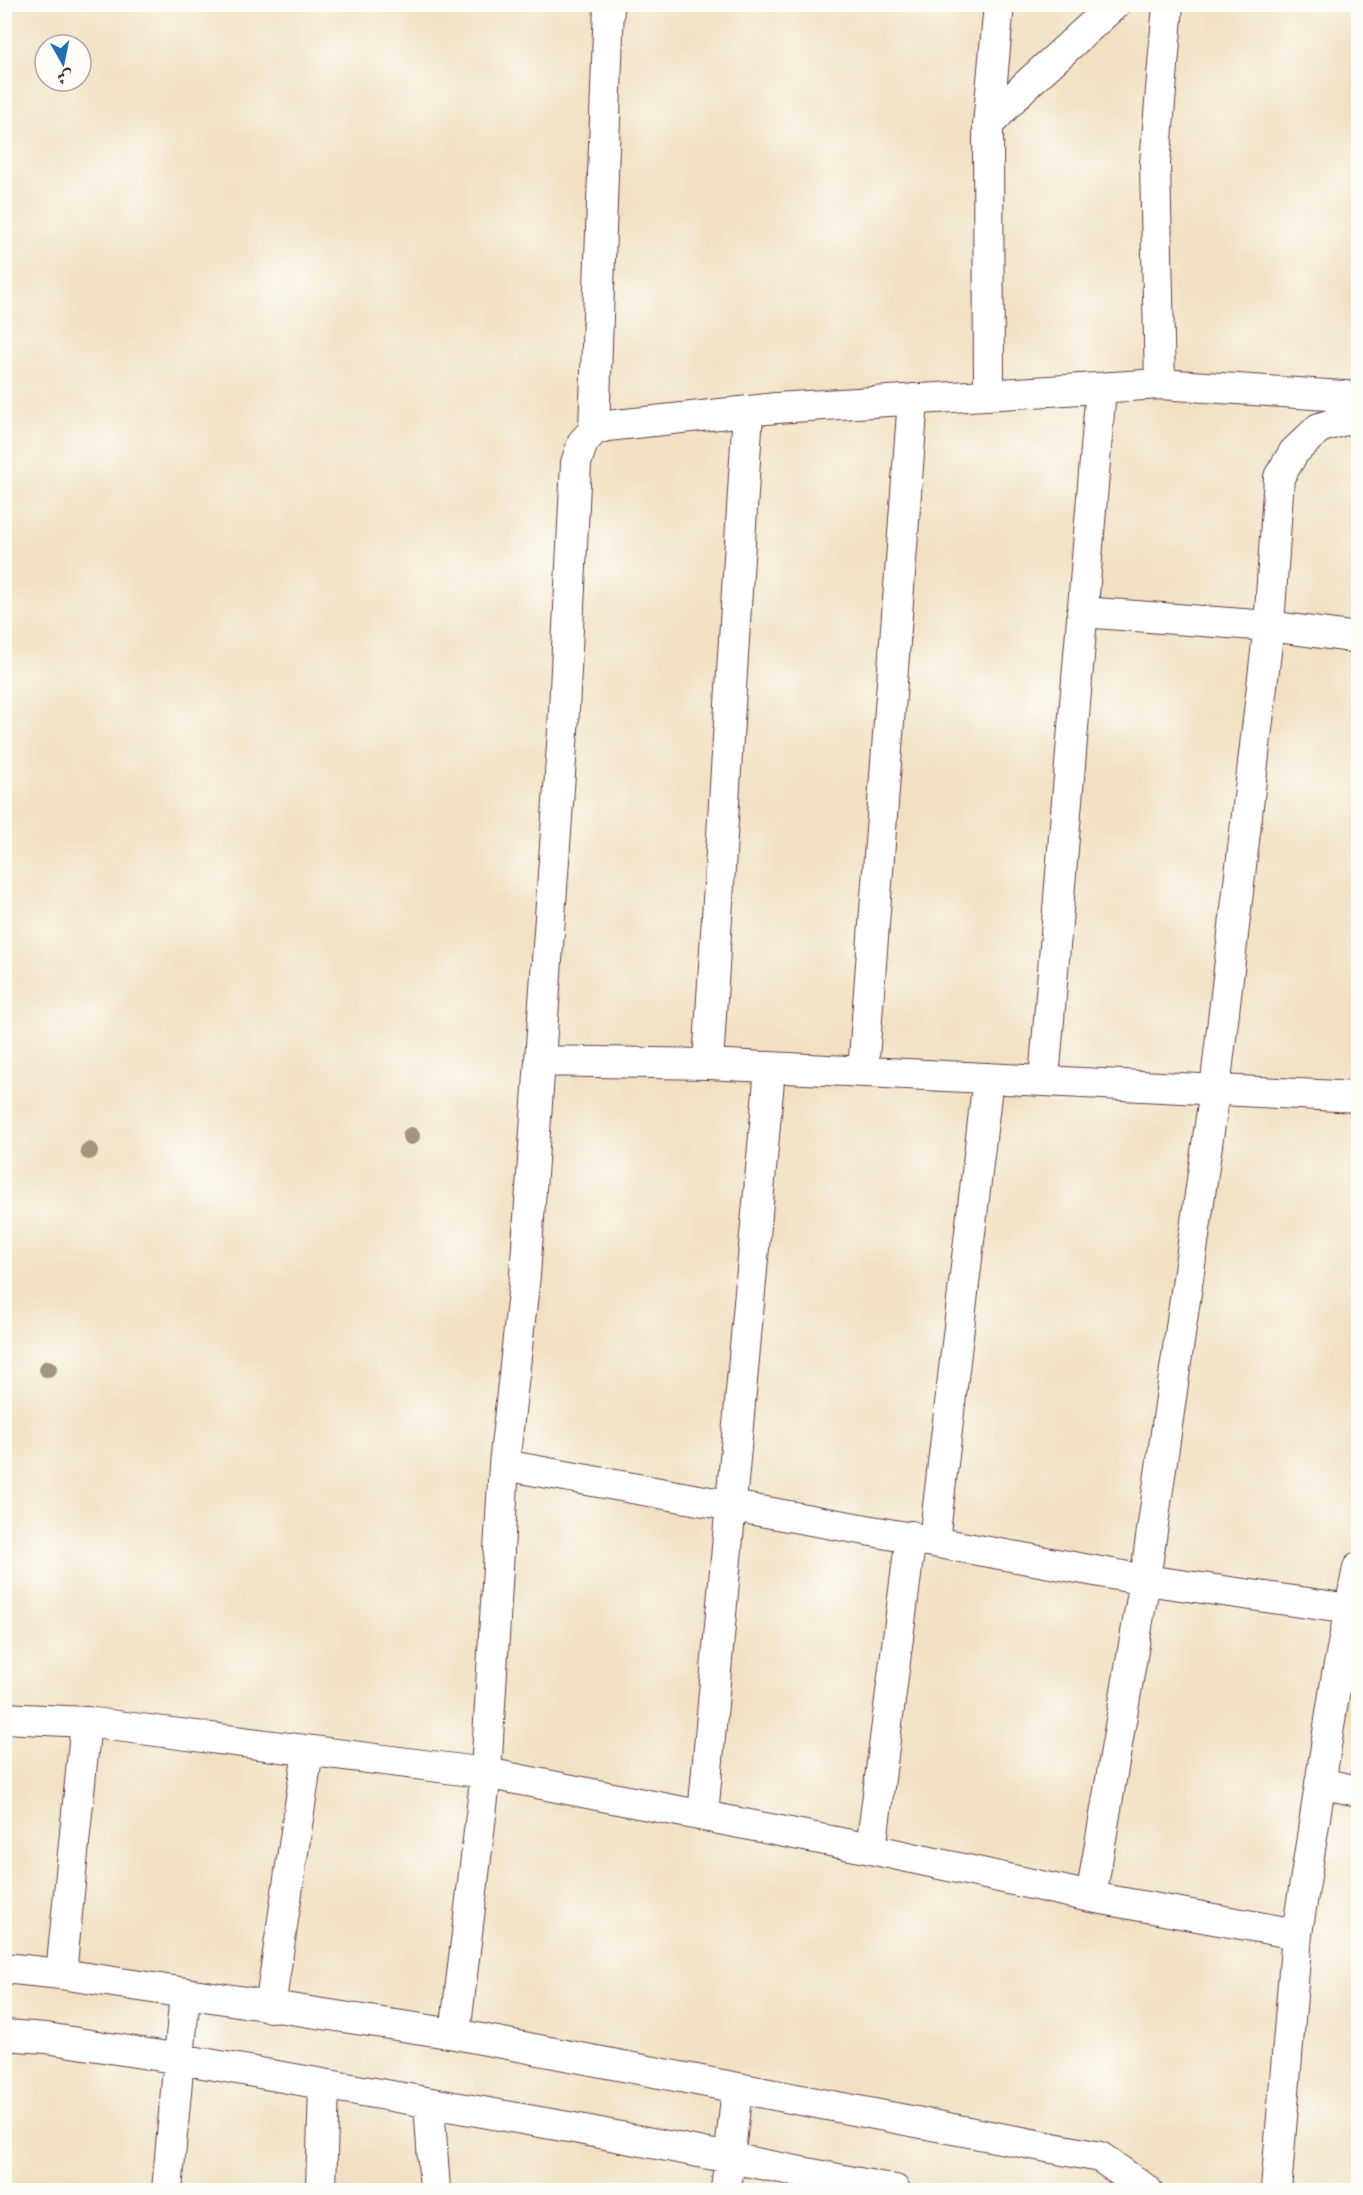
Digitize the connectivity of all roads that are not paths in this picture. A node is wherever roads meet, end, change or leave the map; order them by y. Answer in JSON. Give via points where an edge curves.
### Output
{"nodes":[{"id":1,"x":609,"y":4,"type":"edge"},
{"id":2,"x":999,"y":4,"type":"edge"},
{"id":3,"x":1115,"y":4,"type":"edge"},
{"id":4,"x":1168,"y":4,"type":"edge"},
{"id":5,"x":988,"y":125,"type":"junction"},
{"id":6,"x":1160,"y":384,"type":"junction"},
{"id":7,"x":1101,"y":388,"type":"junction"},
{"id":8,"x":989,"y":395,"type":"junction"},
{"id":9,"x":1359,"y":397,"type":"edge"},
{"id":10,"x":913,"y":399,"type":"junction"},
{"id":11,"x":748,"y":411,"type":"junction"},
{"id":12,"x":1359,"y":416,"type":"edge"},
{"id":13,"x":594,"y":430,"type":"junction"},
{"id":14,"x":1082,"y":612,"type":"junction"},
{"id":15,"x":1269,"y":626,"type":"junction"},
{"id":16,"x":1359,"y":638,"type":"edge"},
{"id":17,"x":540,"y":1061,"type":"junction"},
{"id":18,"x":708,"y":1064,"type":"junction"},
{"id":19,"x":770,"y":1069,"type":"junction"},
{"id":20,"x":863,"y":1072,"type":"junction"},
{"id":21,"x":988,"y":1078,"type":"junction"},
{"id":22,"x":1044,"y":1080,"type":"junction"},
{"id":23,"x":1215,"y":1089,"type":"junction"},
{"id":24,"x":1359,"y":1097,"type":"edge"},
{"id":25,"x":504,"y":1465,"type":"junction"},
{"id":26,"x":731,"y":1505,"type":"junction"},
{"id":27,"x":923,"y":1538,"type":"junction"},
{"id":28,"x":1359,"y":1568,"type":"edge"},
{"id":29,"x":1145,"y":1580,"type":"junction"},
{"id":30,"x":1350,"y":1609,"type":"junction"},
{"id":31,"x":1348,"y":1677,"type":"edge"},
{"id":32,"x":4,"y":1718,"type":"edge"},
{"id":33,"x":86,"y":1722,"type":"junction"},
{"id":34,"x":308,"y":1751,"type":"junction"},
{"id":35,"x":486,"y":1773,"type":"junction"},
{"id":36,"x":1320,"y":1783,"type":"junction"},
{"id":37,"x":1359,"y":1791,"type":"edge"},
{"id":38,"x":703,"y":1815,"type":"junction"},
{"id":39,"x":871,"y":1849,"type":"junction"},
{"id":40,"x":1090,"y":1897,"type":"junction"},
{"id":41,"x":1297,"y":1934,"type":"junction"},
{"id":42,"x":4,"y":1968,"type":"edge"},
{"id":43,"x":61,"y":1974,"type":"junction"},
{"id":44,"x":185,"y":1993,"type":"junction"},
{"id":45,"x":270,"y":2007,"type":"junction"},
{"id":46,"x":455,"y":2034,"type":"junction"},
{"id":47,"x":4,"y":2035,"type":"edge"},
{"id":48,"x":180,"y":2059,"type":"junction"},
{"id":49,"x":324,"y":2085,"type":"junction"},
{"id":50,"x":737,"y":2088,"type":"junction"},
{"id":51,"x":429,"y":2104,"type":"junction"},
{"id":52,"x":729,"y":2159,"type":"junction"},
{"id":53,"x":167,"y":2190,"type":"edge"},
{"id":54,"x":321,"y":2190,"type":"edge"},
{"id":55,"x":435,"y":2190,"type":"edge"},
{"id":56,"x":726,"y":2190,"type":"edge"},
{"id":57,"x":896,"y":2190,"type":"edge"},
{"id":58,"x":1147,"y":2190,"type":"edge"},
{"id":59,"x":1276,"y":2190,"type":"edge"}],
"edges":[{"from":1,"to":13,"type":"street"},
{"from":2,"to":5,"type":"street"},
{"from":3,"to":5,"type":"street"},
{"from":4,"to":6,"type":"street","via":[[1155,164]]},
{"from":5,"to":8,"type":"street"},
{"from":6,"to":7,"type":"street"},
{"from":6,"to":9,"type":"street"},
{"from":7,"to":8,"type":"street"},
{"from":7,"to":14,"type":"street"},
{"from":8,"to":10,"type":"street"},
{"from":10,"to":11,"type":"street"},
{"from":10,"to":20,"type":"street"},
{"from":11,"to":13,"type":"street","via":[[632,422]]},
{"from":11,"to":18,"type":"street"},
{"from":12,"to":15,"type":"street","via":[[1319,428],[1294,452],[1279,477]]},
{"from":13,"to":17,"type":"street","via":[[583,442],[576,463],[563,731]]},
{"from":14,"to":15,"type":"street"},
{"from":14,"to":22,"type":"street"},
{"from":15,"to":16,"type":"street"},
{"from":15,"to":23,"type":"street"},
{"from":17,"to":18,"type":"street"},
{"from":17,"to":25,"type":"street","via":[[525,1275]]},
{"from":18,"to":19,"type":"street"},
{"from":19,"to":20,"type":"street"},
{"from":19,"to":26,"type":"street"},
{"from":20,"to":21,"type":"street"},
{"from":21,"to":22,"type":"street"},
{"from":21,"to":27,"type":"street"},
{"from":22,"to":23,"type":"street"},
{"from":23,"to":24,"type":"street"},
{"from":23,"to":29,"type":"street"},
{"from":25,"to":26,"type":"street"},
{"from":25,"to":35,"type":"street"},
{"from":26,"to":27,"type":"street"},
{"from":26,"to":38,"type":"street"},
{"from":27,"to":29,"type":"street"},
{"from":27,"to":39,"type":"street"},
{"from":28,"to":30,"type":"street"},
{"from":29,"to":30,"type":"street"},
{"from":29,"to":40,"type":"street"},
{"from":30,"to":31,"type":"street"},
{"from":31,"to":36,"type":"street"},
{"from":32,"to":33,"type":"street"},
{"from":33,"to":34,"type":"street"},
{"from":33,"to":43,"type":"street"},
{"from":34,"to":35,"type":"street"},
{"from":34,"to":45,"type":"street"},
{"from":35,"to":38,"type":"street"},
{"from":35,"to":46,"type":"street"},
{"from":36,"to":37,"type":"street"},
{"from":36,"to":41,"type":"street"},
{"from":38,"to":39,"type":"street"},
{"from":39,"to":40,"type":"street"},
{"from":40,"to":41,"type":"street"},
{"from":41,"to":59,"type":"street"},
{"from":42,"to":43,"type":"street"},
{"from":43,"to":44,"type":"street"},
{"from":44,"to":45,"type":"street"},
{"from":44,"to":48,"type":"street"},
{"from":45,"to":46,"type":"street"},
{"from":46,"to":50,"type":"street"},
{"from":47,"to":48,"type":"street"},
{"from":48,"to":49,"type":"street"},
{"from":48,"to":53,"type":"street"},
{"from":49,"to":51,"type":"street"},
{"from":49,"to":54,"type":"street"},
{"from":50,"to":52,"type":"street"},
{"from":50,"to":58,"type":"street","via":[[1100,2157]]},
{"from":51,"to":52,"type":"street"},
{"from":51,"to":55,"type":"street"},
{"from":52,"to":56,"type":"street"},
{"from":52,"to":57,"type":"street"}]}
